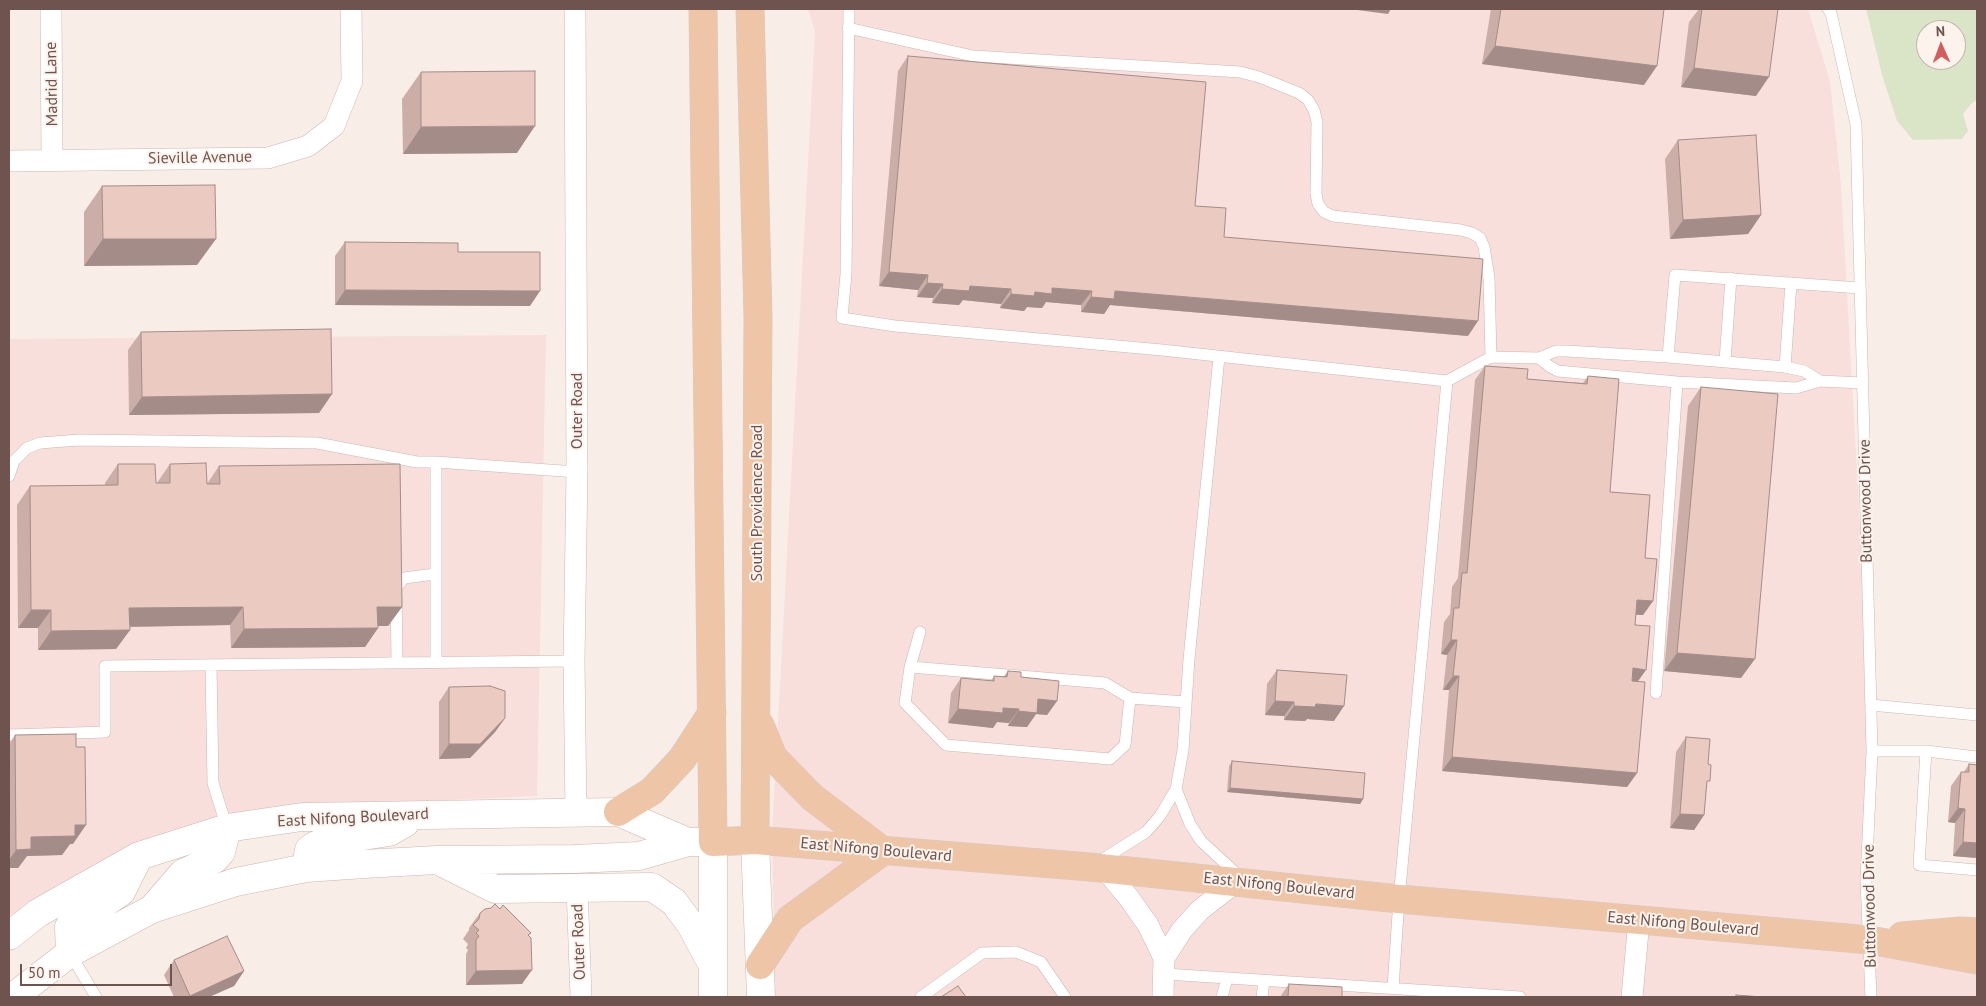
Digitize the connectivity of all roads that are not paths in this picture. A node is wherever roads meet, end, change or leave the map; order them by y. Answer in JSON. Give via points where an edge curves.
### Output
{"nodes":[{"id":1,"x":51,"y":9,"type":"edge"},
{"id":2,"x":351,"y":9,"type":"edge"},
{"id":3,"x":575,"y":9,"type":"edge"},
{"id":4,"x":703,"y":9,"type":"edge"},
{"id":5,"x":849,"y":9,"type":"edge"},
{"id":6,"x":1828,"y":9,"type":"edge"},
{"id":7,"x":752,"y":17,"type":"edge"},
{"id":8,"x":848,"y":28,"type":"junction"},
{"id":9,"x":52,"y":160,"type":"junction"},
{"id":10,"x":9,"y":161,"type":"edge"},
{"id":11,"x":1732,"y":278,"type":"junction"},
{"id":12,"x":1792,"y":283,"type":"junction"},
{"id":13,"x":1860,"y":288,"type":"junction"},
{"id":14,"x":1668,"y":356,"type":"junction"},
{"id":15,"x":1219,"y":357,"type":"junction"},
{"id":16,"x":1491,"y":357,"type":"junction"},
{"id":17,"x":1539,"y":358,"type":"junction"},
{"id":18,"x":1725,"y":361,"type":"junction"},
{"id":19,"x":1785,"y":367,"type":"junction"},
{"id":20,"x":1447,"y":381,"type":"junction"},
{"id":21,"x":1820,"y":381,"type":"junction"},
{"id":22,"x":1677,"y":382,"type":"junction"},
{"id":23,"x":1862,"y":383,"type":"junction"},
{"id":24,"x":436,"y":462,"type":"junction"},
{"id":25,"x":577,"y":472,"type":"junction"},
{"id":26,"x":9,"y":476,"type":"edge"},
{"id":27,"x":435,"y":574,"type":"junction"},
{"id":28,"x":920,"y":632,"type":"dead end"},
{"id":29,"x":574,"y":661,"type":"junction"},
{"id":30,"x":436,"y":662,"type":"junction"},
{"id":31,"x":398,"y":663,"type":"junction"},
{"id":32,"x":211,"y":665,"type":"junction"},
{"id":33,"x":910,"y":667,"type":"junction"},
{"id":34,"x":1656,"y":693,"type":"dead end"},
{"id":35,"x":1130,"y":698,"type":"junction"},
{"id":36,"x":1186,"y":702,"type":"junction"},
{"id":37,"x":1871,"y":705,"type":"junction"},
{"id":38,"x":712,"y":713,"type":"junction"},
{"id":39,"x":756,"y":715,"type":"junction"},
{"id":40,"x":1977,"y":715,"type":"edge"},
{"id":41,"x":9,"y":735,"type":"edge"},
{"id":42,"x":1872,"y":751,"type":"junction"},
{"id":43,"x":1926,"y":751,"type":"junction"},
{"id":44,"x":1977,"y":756,"type":"edge"},
{"id":45,"x":1176,"y":789,"type":"junction"},
{"id":46,"x":618,"y":812,"type":"junction"},
{"id":47,"x":576,"y":813,"type":"junction"},
{"id":48,"x":422,"y":814,"type":"junction"},
{"id":49,"x":227,"y":828,"type":"junction"},
{"id":50,"x":755,"y":840,"type":"junction"},
{"id":51,"x":701,"y":842,"type":"junction"},
{"id":52,"x":883,"y":850,"type":"junction"},
{"id":53,"x":139,"y":856,"type":"junction"},
{"id":54,"x":437,"y":860,"type":"junction"},
{"id":55,"x":306,"y":868,"type":"junction"},
{"id":56,"x":1097,"y":868,"type":"junction"},
{"id":57,"x":1977,"y":870,"type":"edge"},
{"id":58,"x":1241,"y":883,"type":"junction"},
{"id":59,"x":577,"y":887,"type":"junction"},
{"id":60,"x":1399,"y":899,"type":"junction"},
{"id":61,"x":152,"y":909,"type":"junction"},
{"id":62,"x":1639,"y":920,"type":"junction"},
{"id":63,"x":1977,"y":932,"type":"edge"},
{"id":64,"x":9,"y":936,"type":"edge"},
{"id":65,"x":1870,"y":940,"type":"junction"},
{"id":66,"x":70,"y":953,"type":"junction"},
{"id":67,"x":1977,"y":960,"type":"edge"},
{"id":68,"x":760,"y":965,"type":"junction"},
{"id":69,"x":713,"y":966,"type":"junction"},
{"id":70,"x":1164,"y":966,"type":"junction"},
{"id":71,"x":1227,"y":978,"type":"junction"},
{"id":72,"x":1264,"y":981,"type":"junction"},
{"id":73,"x":1393,"y":988,"type":"junction"},
{"id":74,"x":1360,"y":992,"type":"edge"},
{"id":75,"x":1431,"y":994,"type":"edge"},
{"id":76,"x":13,"y":997,"type":"edge"},
{"id":77,"x":96,"y":997,"type":"edge"},
{"id":78,"x":581,"y":997,"type":"edge"},
{"id":79,"x":712,"y":997,"type":"edge"},
{"id":80,"x":762,"y":997,"type":"edge"},
{"id":81,"x":921,"y":997,"type":"edge"},
{"id":82,"x":1065,"y":997,"type":"edge"},
{"id":83,"x":1163,"y":997,"type":"edge"},
{"id":84,"x":1222,"y":997,"type":"edge"},
{"id":85,"x":1262,"y":997,"type":"edge"},
{"id":86,"x":1520,"y":997,"type":"edge"},
{"id":87,"x":1632,"y":997,"type":"edge"},
{"id":88,"x":1871,"y":997,"type":"edge"}],
"edges":[{"from":1,"to":9,"type":"street","name":"Madrid Lane"},
{"from":2,"to":9,"type":"street","name":"Sieville Avenue","via":[[352,81],[334,126],[308,146],[268,158]]},
{"from":3,"to":25,"type":"street","name":"Outer Road"},
{"from":4,"to":38,"type":"main road"},
{"from":5,"to":8,"type":"lane"},
{"from":6,"to":13,"type":"lane","name":"Buttonwood Drive","via":[[1856,124]]},
{"from":7,"to":39,"type":"main road","name":"South Providence Road","via":[[758,318]]},
{"from":8,"to":15,"type":"lane","via":[[846,274],[842,318],[895,326]]},
{"from":8,"to":16,"type":"lane","via":[[973,56],[1240,72],[1259,76],[1299,93],[1308,100],[1317,122],[1316,194],[1324,212],[1333,216],[1461,230],[1480,238],[1489,278]]},
{"from":9,"to":10,"type":"street","name":"Sieville Avenue"},
{"from":11,"to":12,"type":"lane"},
{"from":11,"to":14,"type":"lane","via":[[1675,275]]},
{"from":11,"to":18,"type":"lane"},
{"from":12,"to":13,"type":"lane"},
{"from":12,"to":19,"type":"lane"},
{"from":13,"to":23,"type":"lane","name":"Buttonwood Drive"},
{"from":14,"to":17,"type":"lane","via":[[1556,351]]},
{"from":14,"to":18,"type":"lane"},
{"from":15,"to":20,"type":"lane"},
{"from":15,"to":36,"type":"lane"},
{"from":16,"to":17,"type":"lane"},
{"from":16,"to":20,"type":"lane"},
{"from":17,"to":22,"type":"lane","via":[[1558,371]]},
{"from":18,"to":19,"type":"lane"},
{"from":19,"to":21,"type":"lane","via":[[1804,371]]},
{"from":20,"to":60,"type":"lane"},
{"from":21,"to":22,"type":"lane","via":[[1796,388]]},
{"from":21,"to":23,"type":"lane"},
{"from":22,"to":34,"type":"lane"},
{"from":23,"to":37,"type":"lane","name":"Buttonwood Drive"},
{"from":24,"to":25,"type":"lane"},
{"from":24,"to":26,"type":"lane","via":[[417,462],[317,443],[79,440],[40,443],[27,448],[14,461]]},
{"from":24,"to":27,"type":"lane"},
{"from":25,"to":29,"type":"street","name":"Outer Road"},
{"from":27,"to":30,"type":"lane"},
{"from":27,"to":31,"type":"lane","via":[[404,578],[396,588]]},
{"from":28,"to":33,"type":"lane"},
{"from":29,"to":30,"type":"lane"},
{"from":29,"to":47,"type":"street","name":"Outer Road"},
{"from":30,"to":31,"type":"lane"},
{"from":31,"to":32,"type":"lane"},
{"from":32,"to":41,"type":"lane","via":[[105,666],[105,732]]},
{"from":32,"to":49,"type":"lane","via":[[213,783]]},
{"from":33,"to":35,"type":"lane","via":[[1105,683]]},
{"from":33,"to":35,"type":"lane","via":[[905,703],[946,745],[1110,758],[1125,746]]},
{"from":35,"to":36,"type":"lane"},
{"from":36,"to":45,"type":"lane","via":[[1183,750]]},
{"from":37,"to":40,"type":"lane"},
{"from":37,"to":42,"type":"lane","name":"Buttonwood Drive"},
{"from":38,"to":46,"type":"main road","via":[[682,759],[652,791]]},
{"from":38,"to":51,"type":"main road"},
{"from":39,"to":50,"type":"main road","name":"South Providence Road"},
{"from":39,"to":52,"type":"main road","via":[[774,757],[812,797]]},
{"from":42,"to":43,"type":"lane"},
{"from":42,"to":65,"type":"lane","name":"Buttonwood Drive","via":[[1866,880]]},
{"from":43,"to":44,"type":"lane"},
{"from":43,"to":57,"type":"lane","via":[[1919,865]]},
{"from":45,"to":56,"type":"lane","via":[[1146,832]]},
{"from":45,"to":58,"type":"lane","via":[[1190,824],[1201,841]]},
{"from":46,"to":47,"type":"main road","name":"East Nifong Boulevard"},
{"from":46,"to":51,"type":"main road","name":"East Nifong Boulevard"},
{"from":47,"to":48,"type":"main road","name":"East Nifong Boulevard"},
{"from":48,"to":49,"type":"main road","name":"East Nifong Boulevard","via":[[302,817]]},
{"from":48,"to":55,"type":"main road","via":[[389,832],[314,846],[309,850]]},
{"from":49,"to":53,"type":"main road","name":"East Nifong Boulevard"},
{"from":49,"to":61,"type":"main road","via":[[221,852],[215,859],[183,873]]},
{"from":50,"to":51,"type":"main road","name":"East Nifong Boulevard"},
{"from":50,"to":52,"type":"main road","name":"East Nifong Boulevard"},
{"from":50,"to":68,"type":"main road","name":"South Providence Road"},
{"from":51,"to":54,"type":"main road","name":"East Nifong Boulevard","via":[[639,856]]},
{"from":51,"to":69,"type":"main road"},
{"from":52,"to":56,"type":"main road","name":"East Nifong Boulevard"},
{"from":52,"to":68,"type":"main road","via":[[790,919]]},
{"from":53,"to":64,"type":"main road","name":"East Nifong Boulevard","via":[[38,913]]},
{"from":53,"to":66,"type":"main road","via":[[121,892],[69,927]]},
{"from":54,"to":55,"type":"main road","name":"East Nifong Boulevard"},
{"from":54,"to":59,"type":"main road","via":[[495,888]]},
{"from":55,"to":61,"type":"main road","name":"East Nifong Boulevard","via":[[236,882]]},
{"from":56,"to":58,"type":"main road","name":"East Nifong Boulevard"},
{"from":56,"to":70,"type":"street","via":[[1134,904],[1148,925]]},
{"from":58,"to":60,"type":"main road","name":"East Nifong Boulevard"},
{"from":58,"to":70,"type":"street","via":[[1200,910],[1182,930]]},
{"from":59,"to":69,"type":"main road","via":[[652,887],[674,902],[691,925]]},
{"from":59,"to":78,"type":"street","name":"Outer Road"},
{"from":60,"to":62,"type":"main road","name":"East Nifong Boulevard"},
{"from":60,"to":73,"type":"lane"},
{"from":61,"to":66,"type":"main road","name":"East Nifong Boulevard"},
{"from":62,"to":65,"type":"main road","name":"East Nifong Boulevard"},
{"from":62,"to":87,"type":"street"},
{"from":63,"to":65,"type":"main road","name":"East Nifong Boulevard"},
{"from":65,"to":67,"type":"main road","name":"East Nifong Boulevard"},
{"from":65,"to":88,"type":"lane","name":"Buttonwood Drive"},
{"from":66,"to":76,"type":"main road","name":"East Nifong Boulevard"},
{"from":66,"to":77,"type":"lane"},
{"from":68,"to":80,"type":"main road","name":"South Providence Road"},
{"from":69,"to":79,"type":"main road"},
{"from":70,"to":71,"type":"lane"},
{"from":70,"to":83,"type":"street"},
{"from":71,"to":72,"type":"lane"},
{"from":71,"to":84,"type":"lane"},
{"from":72,"to":74,"type":"lane"},
{"from":72,"to":85,"type":"lane"},
{"from":73,"to":74,"type":"lane"},
{"from":73,"to":75,"type":"lane"},
{"from":75,"to":86,"type":"lane"},
{"from":81,"to":82,"type":"lane","via":[[982,952],[1016,952],[1040,962]]}]}
